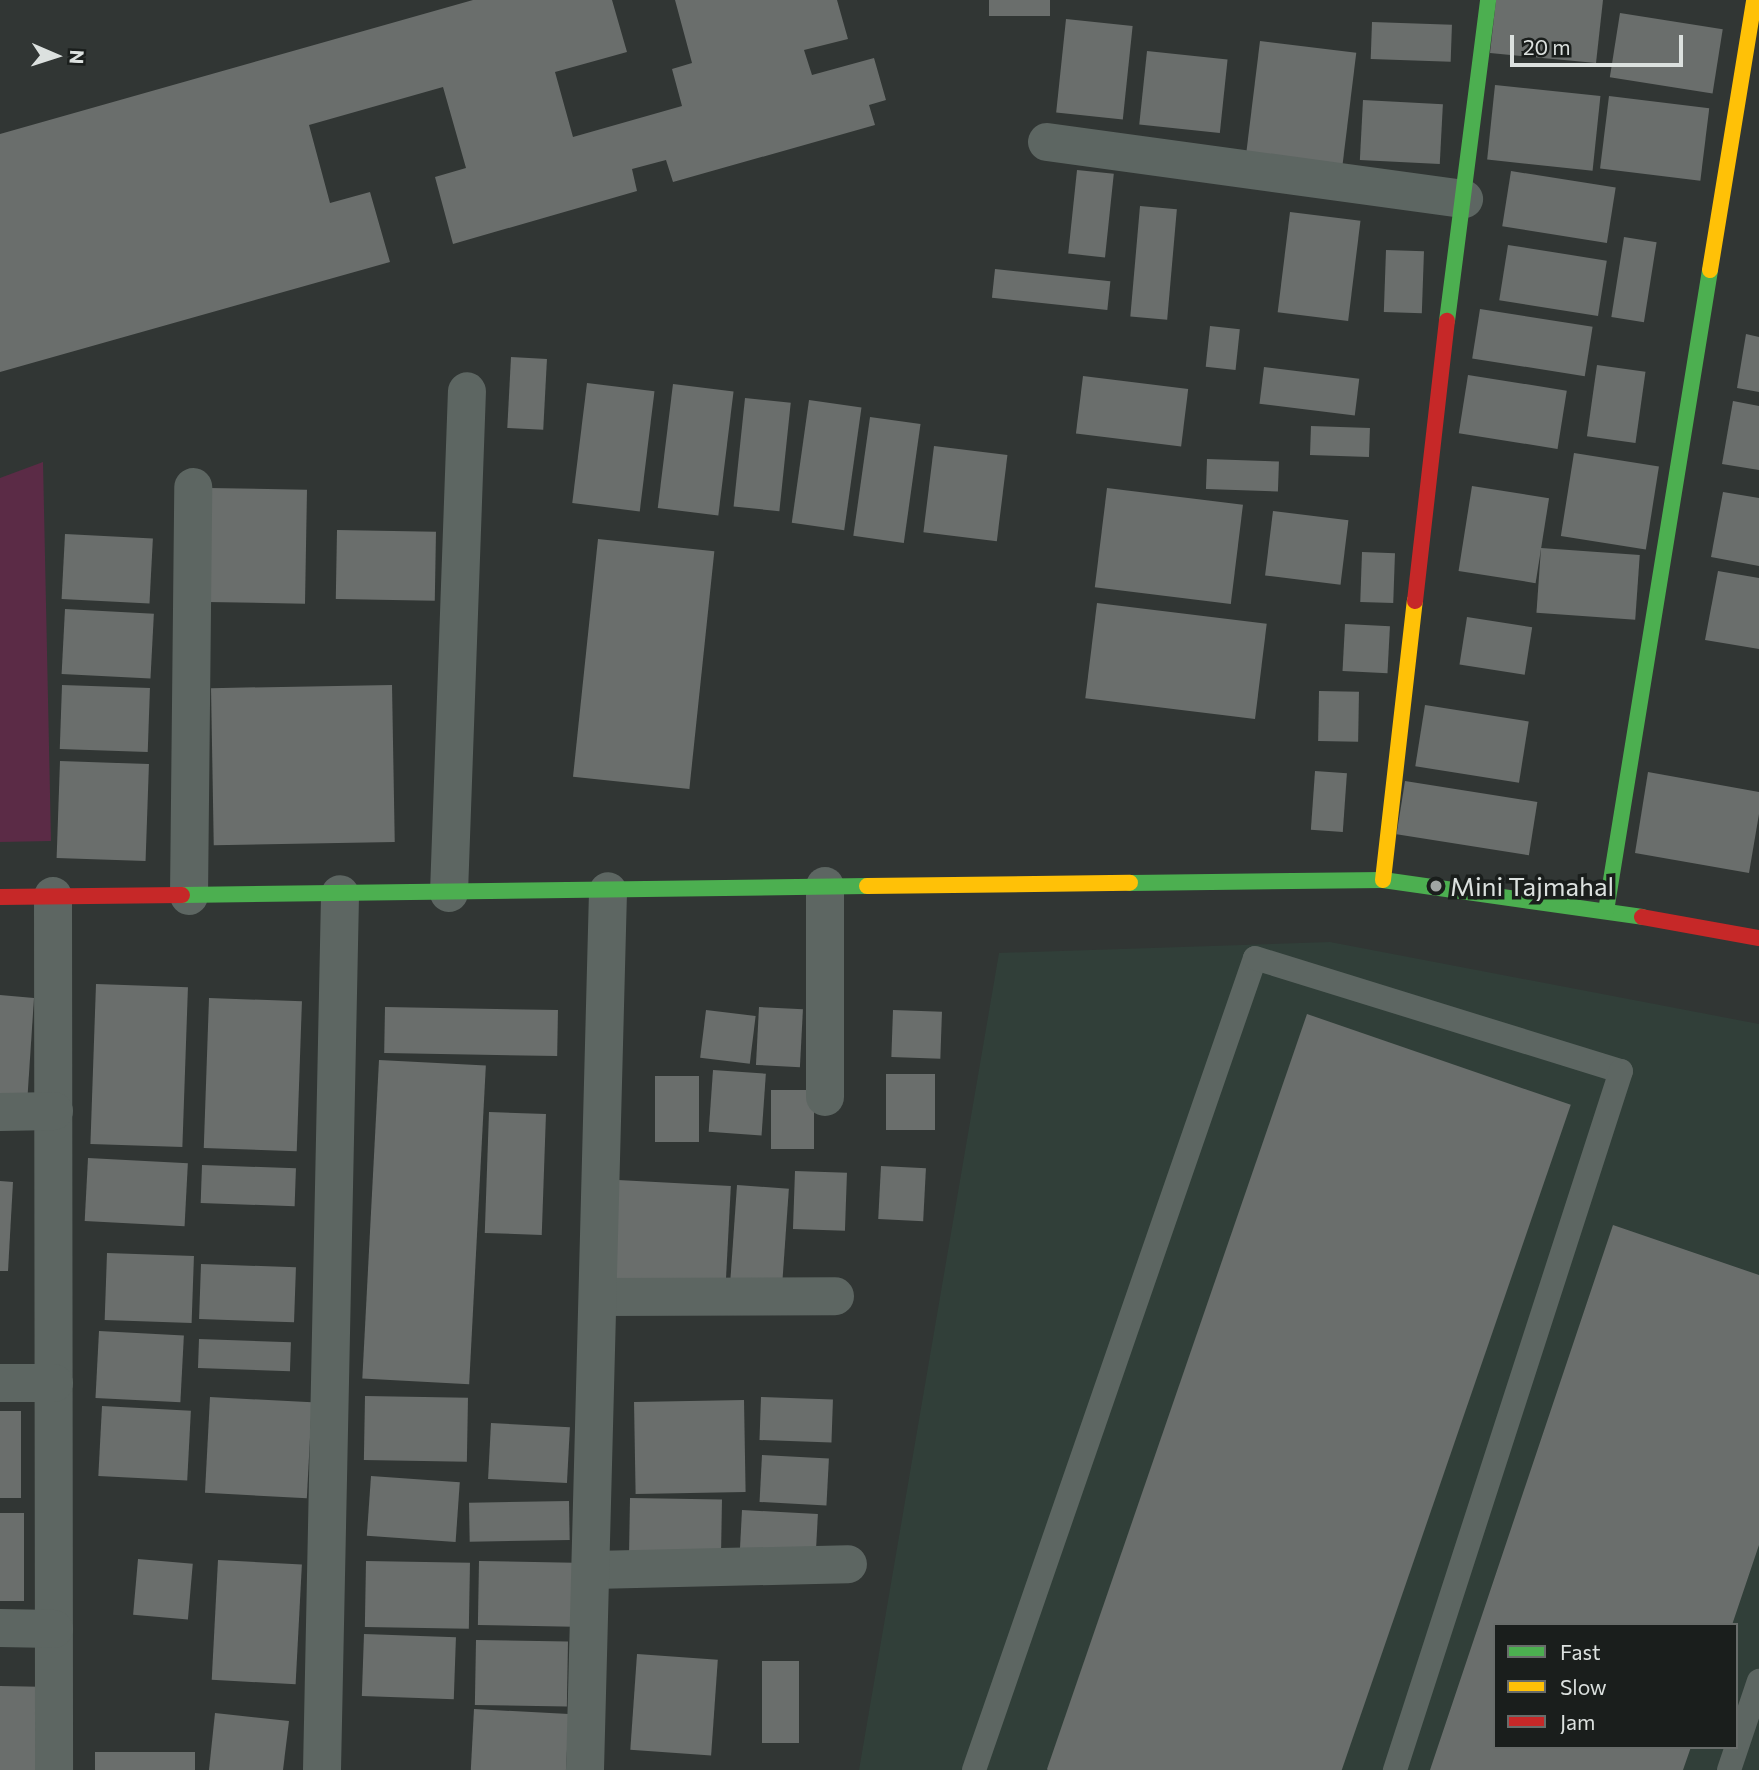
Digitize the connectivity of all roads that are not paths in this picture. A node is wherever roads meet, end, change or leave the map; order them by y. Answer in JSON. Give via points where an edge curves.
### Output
{"nodes":[{"id":1,"x":1488,"y":0,"type":"edge"},
{"id":2,"x":1754,"y":0,"type":"edge"},
{"id":3,"x":1047,"y":142,"type":"dead end"},
{"id":4,"x":1464,"y":199,"type":"junction"},
{"id":5,"x":467,"y":391,"type":"dead end"},
{"id":6,"x":193,"y":487,"type":"dead end"},
{"id":7,"x":1383,"y":880,"type":"junction"},
{"id":8,"x":825,"y":886,"type":"junction"},
{"id":9,"x":608,"y":891,"type":"junction"},
{"id":10,"x":449,"y":893,"type":"junction"},
{"id":11,"x":340,"y":894,"type":"junction"},
{"id":12,"x":189,"y":895,"type":"junction"},
{"id":13,"x":53,"y":896,"type":"junction"},
{"id":14,"x":0,"y":897,"type":"edge"},
{"id":15,"x":1606,"y":911,"type":"junction"},
{"id":16,"x":1759,"y":938,"type":"edge"},
{"id":17,"x":825,"y":1097,"type":"dead end"},
{"id":18,"x":54,"y":1111,"type":"junction"},
{"id":19,"x":0,"y":1112,"type":"edge"},
{"id":20,"x":835,"y":1296,"type":"dead end"},
{"id":21,"x":598,"y":1297,"type":"junction"},
{"id":22,"x":0,"y":1383,"type":"edge"},
{"id":23,"x":54,"y":1383,"type":"junction"},
{"id":24,"x":848,"y":1564,"type":"dead end"},
{"id":25,"x":593,"y":1570,"type":"junction"},
{"id":26,"x":0,"y":1629,"type":"edge"},
{"id":27,"x":54,"y":1629,"type":"junction"},
{"id":28,"x":1759,"y":1681,"type":"edge"},
{"id":29,"x":1738,"y":1743,"type":"edge"},
{"id":30,"x":1736,"y":1749,"type":"edge"},
{"id":31,"x":54,"y":1770,"type":"edge"},
{"id":32,"x":322,"y":1770,"type":"edge"},
{"id":33,"x":585,"y":1770,"type":"edge"},
{"id":34,"x":974,"y":1770,"type":"edge"},
{"id":35,"x":1395,"y":1770,"type":"edge"},
{"id":36,"x":1729,"y":1770,"type":"edge"}],
"edges":[{"from":1,"to":4,"type":"street"},
{"from":2,"to":15,"type":"street"},
{"from":3,"to":4,"type":"street"},
{"from":4,"to":7,"type":"street"},
{"from":5,"to":10,"type":"street"},
{"from":6,"to":12,"type":"street"},
{"from":7,"to":8,"type":"street"},
{"from":7,"to":15,"type":"street"},
{"from":8,"to":9,"type":"street"},
{"from":8,"to":17,"type":"street"},
{"from":9,"to":10,"type":"street"},
{"from":9,"to":21,"type":"street"},
{"from":10,"to":11,"type":"street"},
{"from":11,"to":12,"type":"street"},
{"from":11,"to":32,"type":"street"},
{"from":12,"to":13,"type":"street"},
{"from":13,"to":14,"type":"street"},
{"from":13,"to":18,"type":"street"},
{"from":15,"to":16,"type":"street"},
{"from":18,"to":19,"type":"street"},
{"from":18,"to":23,"type":"street"},
{"from":20,"to":21,"type":"street"},
{"from":21,"to":25,"type":"street"},
{"from":22,"to":23,"type":"street"},
{"from":23,"to":27,"type":"street"},
{"from":24,"to":25,"type":"street"},
{"from":25,"to":33,"type":"street"},
{"from":26,"to":27,"type":"street"},
{"from":27,"to":31,"type":"street"},
{"from":28,"to":29,"type":"lane"},
{"from":30,"to":36,"type":"lane"},
{"from":34,"to":35,"type":"lane","via":[[1255,958],[1621,1071]]}]}
